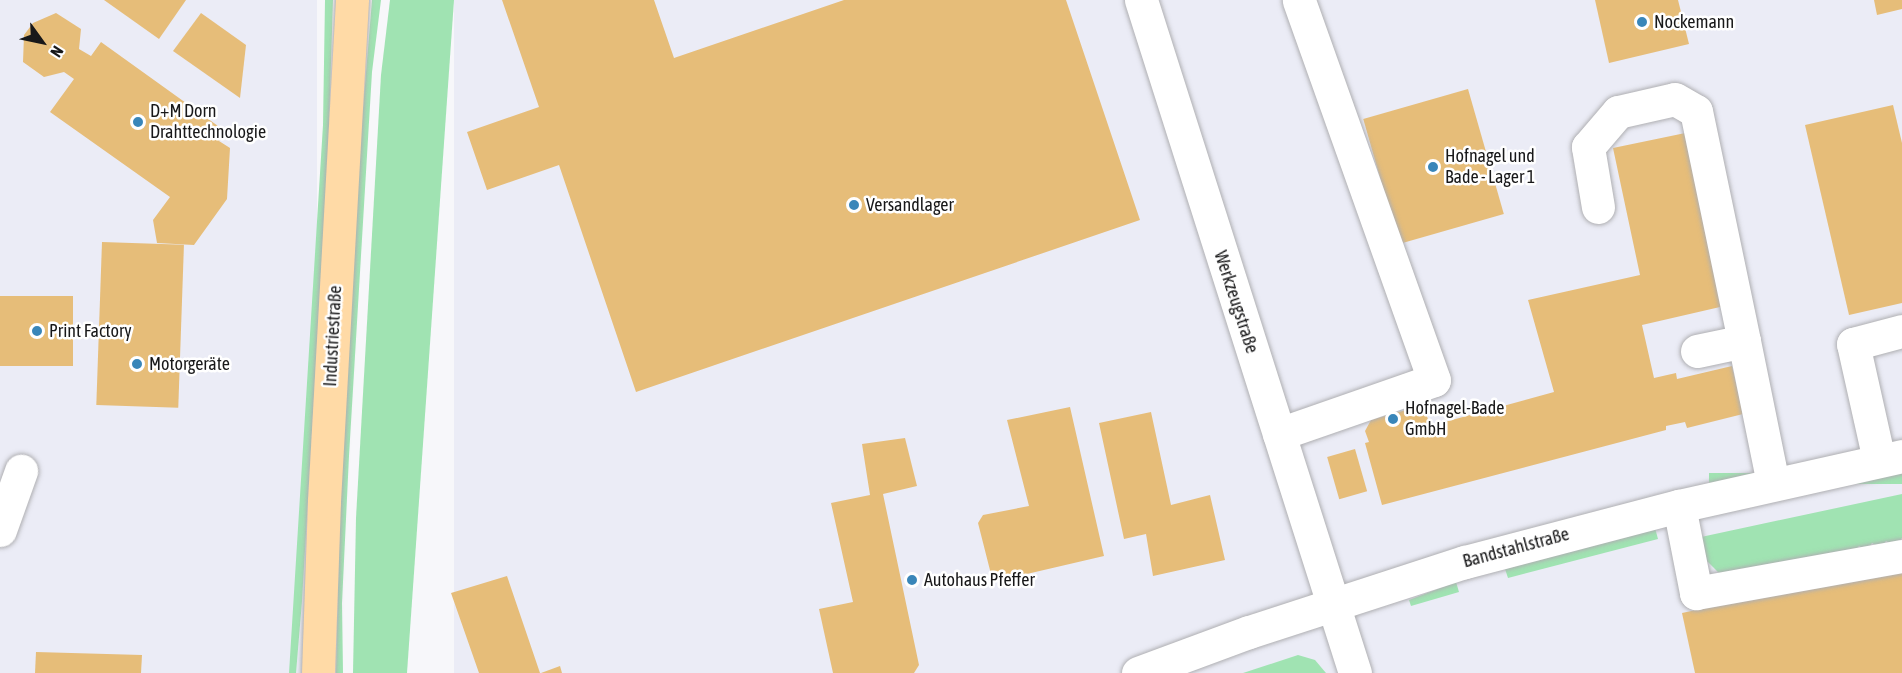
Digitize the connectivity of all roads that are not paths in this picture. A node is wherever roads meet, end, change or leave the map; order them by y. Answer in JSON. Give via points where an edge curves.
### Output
{"nodes":[{"id":1,"x":352,"y":0,"type":"edge"},
{"id":2,"x":1141,"y":0,"type":"edge"},
{"id":3,"x":1299,"y":0,"type":"edge"},
{"id":4,"x":1598,"y":207,"type":"dead end"},
{"id":5,"x":1902,"y":332,"type":"edge"},
{"id":6,"x":1744,"y":341,"type":"junction"},
{"id":7,"x":1697,"y":351,"type":"dead end"},
{"id":8,"x":1279,"y":434,"type":"junction"},
{"id":9,"x":1891,"y":458,"type":"edge"},
{"id":10,"x":21,"y":471,"type":"dead end"},
{"id":11,"x":1773,"y":484,"type":"junction"},
{"id":12,"x":1679,"y":506,"type":"junction"},
{"id":13,"x":0,"y":530,"type":"edge"},
{"id":14,"x":1902,"y":556,"type":"edge"},
{"id":15,"x":1333,"y":604,"type":"junction"},
{"id":16,"x":318,"y":673,"type":"edge"},
{"id":17,"x":1138,"y":673,"type":"edge"},
{"id":18,"x":1355,"y":673,"type":"edge"}],
"edges":[{"from":1,"to":16,"type":"main road","name":"Industriestraße"},
{"from":2,"to":8,"type":"street","name":"Werkzeugstraße"},
{"from":3,"to":8,"type":"street","via":[[1434,380]]},
{"from":4,"to":6,"type":"street","via":[[1588,147],[1618,112],[1675,99],[1696,111]]},
{"from":5,"to":9,"type":"street","via":[[1853,344]]},
{"from":6,"to":7,"type":"street"},
{"from":6,"to":11,"type":"street"},
{"from":8,"to":15,"type":"street","name":"Werkzeugstraße"},
{"from":9,"to":11,"type":"street","name":"Bandstahlstraße"},
{"from":10,"to":13,"type":"street"},
{"from":11,"to":12,"type":"street","name":"Bandstahlstraße"},
{"from":12,"to":14,"type":"street","via":[[1696,593]]},
{"from":12,"to":15,"type":"street","name":"Bandstahlstraße","via":[[1465,562]]},
{"from":15,"to":17,"type":"street","name":"Bandstahlstraße"},
{"from":15,"to":18,"type":"street","name":"Werkzeugstraße"}]}
